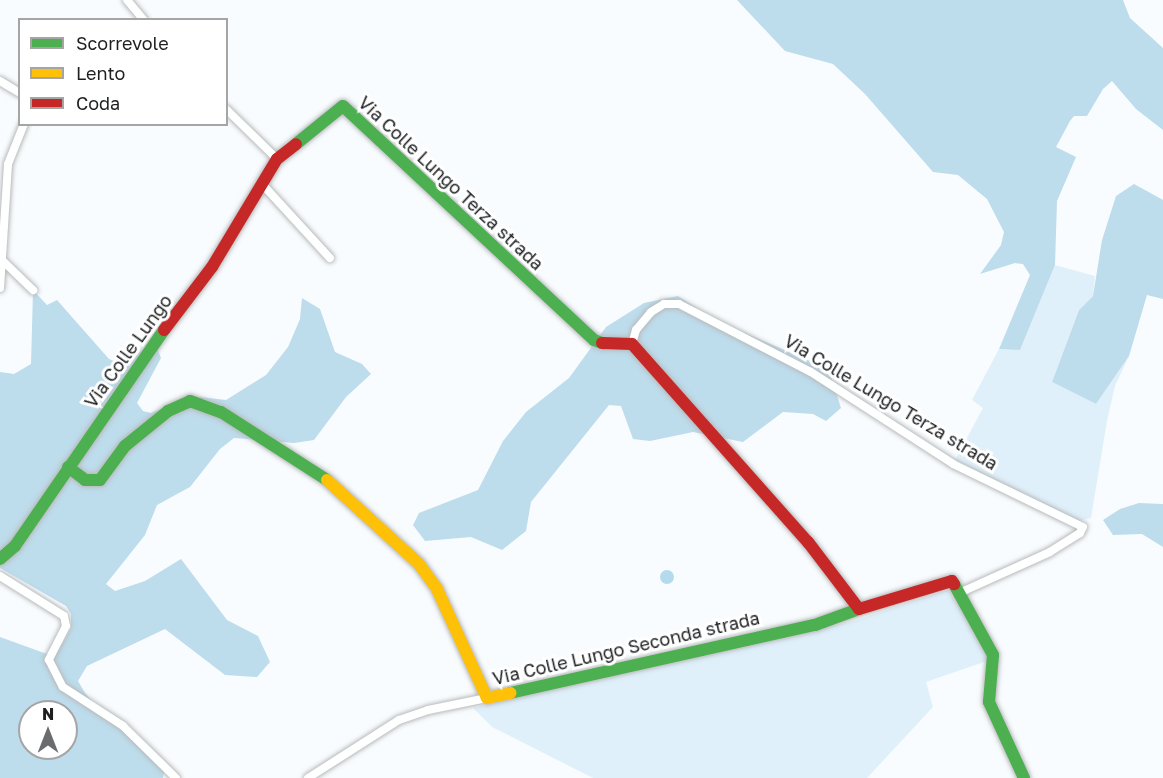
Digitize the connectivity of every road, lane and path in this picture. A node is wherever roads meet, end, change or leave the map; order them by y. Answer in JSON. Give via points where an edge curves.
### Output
{"nodes":[{"id":1,"x":127,"y":0,"type":"edge"},
{"id":2,"x":142,"y":18,"type":"edge"},
{"id":3,"x":0,"y":81,"type":"edge"},
{"id":4,"x":18,"y":92,"type":"edge"},
{"id":5,"x":228,"y":111,"type":"edge"},
{"id":6,"x":23,"y":126,"type":"edge"},
{"id":7,"x":277,"y":159,"type":"junction"},
{"id":8,"x":263,"y":185,"type":"junction"},
{"id":9,"x":2,"y":211,"type":"edge"},
{"id":10,"x":330,"y":258,"type":"dead end"},
{"id":11,"x":1,"y":260,"type":"edge"},
{"id":12,"x":0,"y":288,"type":"edge"},
{"id":13,"x":33,"y":290,"type":"dead end"},
{"id":14,"x":632,"y":344,"type":"junction"},
{"id":15,"x":68,"y":467,"type":"junction"},
{"id":16,"x":0,"y":559,"type":"edge"},
{"id":17,"x":0,"y":576,"type":"edge"},
{"id":18,"x":959,"y":593,"type":"junction"},
{"id":19,"x":859,"y":609,"type":"junction"},
{"id":20,"x":487,"y":698,"type":"junction"},
{"id":21,"x":176,"y":778,"type":"edge"},
{"id":22,"x":308,"y":778,"type":"edge"},
{"id":23,"x":1024,"y":778,"type":"edge"}],
"edges":[{"from":1,"to":2,"type":"street"},
{"from":3,"to":4,"type":"street"},
{"from":5,"to":7,"type":"street"},
{"from":6,"to":9,"type":"street","via":[[10,155]]},
{"from":7,"to":8,"type":"street","name":"Via Colle Lungo"},
{"from":7,"to":14,"type":"street","name":"Via Colle Lungo Terza strada","via":[[343,106],[594,340],[607,345]]},
{"from":8,"to":10,"type":"street"},
{"from":8,"to":15,"type":"street","name":"Via Colle Lungo","via":[[212,267],[138,364]]},
{"from":9,"to":11,"type":"street"},
{"from":11,"to":12,"type":"street"},
{"from":11,"to":13,"type":"street"},
{"from":14,"to":18,"type":"street","name":"Via Colle Lungo Terza strada","via":[[636,330],[651,312],[664,304],[679,304],[811,372],[953,464],[1083,527],[1050,552]]},
{"from":14,"to":19,"type":"street","via":[[808,542]]},
{"from":15,"to":16,"type":"street","name":"Via Colle Lungo","via":[[15,546]]},
{"from":15,"to":20,"type":"street","name":"Via Colle Lungo Seconda strada","via":[[85,480],[97,481],[106,475],[125,446],[159,416],[181,403],[194,402],[221,412],[318,472],[419,564],[437,590]]},
{"from":17,"to":21,"type":"street","via":[[64,616],[66,626],[49,660],[63,687],[123,726]]},
{"from":18,"to":19,"type":"street","via":[[952,581]]},
{"from":18,"to":23,"type":"street","via":[[993,655],[989,702]]},
{"from":19,"to":20,"type":"street","name":"Via Colle Lungo Seconda strada","via":[[815,625]]},
{"from":20,"to":22,"type":"street","via":[[399,720]]}]}
